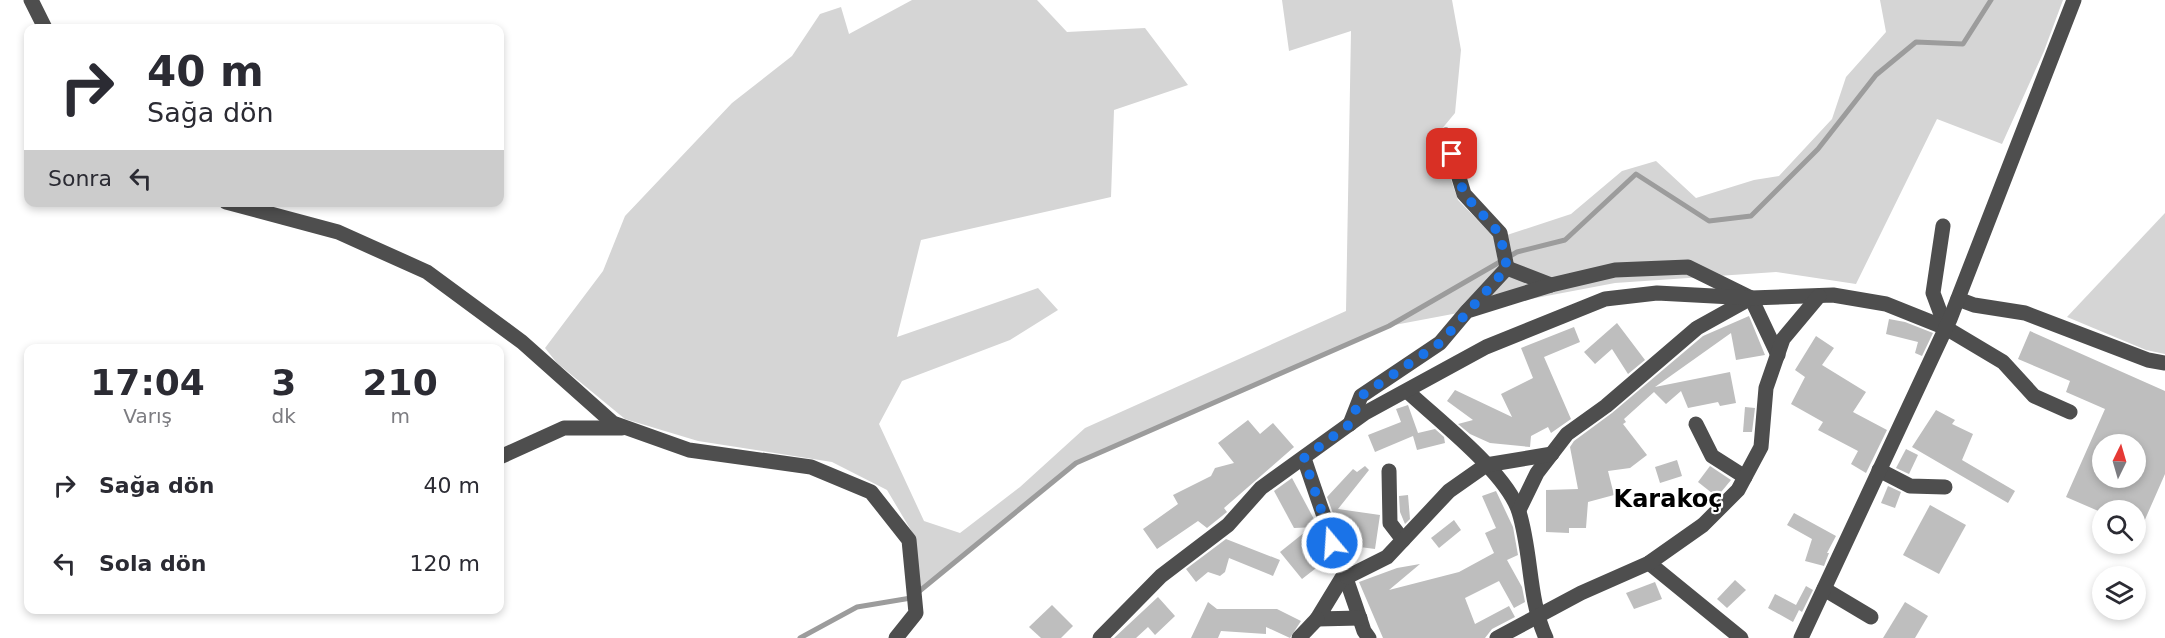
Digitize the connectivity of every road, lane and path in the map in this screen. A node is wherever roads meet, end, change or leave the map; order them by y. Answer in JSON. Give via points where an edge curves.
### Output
{"nodes":[{"id":1,"x":31,"y":0,"type":"edge"},
{"id":2,"x":2074,"y":0,"type":"edge"},
{"id":3,"x":43,"y":24,"type":"edge"},
{"id":4,"x":1446,"y":135,"type":"dead end"},
{"id":5,"x":245,"y":207,"type":"edge"},
{"id":6,"x":1943,"y":226,"type":"dead end"},
{"id":7,"x":1507,"y":268,"type":"junction"},
{"id":8,"x":1551,"y":285,"type":"junction"},
{"id":9,"x":1819,"y":296,"type":"junction"},
{"id":10,"x":1751,"y":298,"type":"junction"},
{"id":11,"x":1958,"y":299,"type":"junction"},
{"id":12,"x":1467,"y":311,"type":"junction"},
{"id":13,"x":1946,"y":328,"type":"junction"},
{"id":14,"x":1778,"y":355,"type":"junction"},
{"id":15,"x":2165,"y":363,"type":"edge"},
{"id":16,"x":1407,"y":391,"type":"junction"},
{"id":17,"x":2070,"y":412,"type":"dead end"},
{"id":18,"x":1350,"y":424,"type":"junction"},
{"id":19,"x":1695,"y":424,"type":"dead end"},
{"id":20,"x":628,"y":428,"type":"junction"},
{"id":21,"x":1552,"y":454,"type":"junction"},
{"id":22,"x":504,"y":455,"type":"edge"},
{"id":23,"x":1304,"y":458,"type":"junction"},
{"id":24,"x":1486,"y":465,"type":"junction"},
{"id":25,"x":1879,"y":470,"type":"junction"},
{"id":26,"x":1389,"y":471,"type":"dead end"},
{"id":27,"x":1746,"y":477,"type":"junction"},
{"id":28,"x":1945,"y":487,"type":"dead end"},
{"id":29,"x":1519,"y":510,"type":"junction"},
{"id":30,"x":1403,"y":540,"type":"junction"},
{"id":31,"x":1649,"y":563,"type":"junction"},
{"id":32,"x":1346,"y":575,"type":"junction"},
{"id":33,"x":1824,"y":589,"type":"junction"},
{"id":34,"x":1536,"y":617,"type":"junction"},
{"id":35,"x":1871,"y":617,"type":"dead end"},
{"id":36,"x":1360,"y":618,"type":"junction"},
{"id":37,"x":1317,"y":619,"type":"junction"},
{"id":38,"x":896,"y":638,"type":"edge"},
{"id":39,"x":1100,"y":638,"type":"edge"},
{"id":40,"x":1299,"y":638,"type":"edge"},
{"id":41,"x":1369,"y":638,"type":"edge"},
{"id":42,"x":1497,"y":638,"type":"edge"},
{"id":43,"x":1546,"y":638,"type":"edge"},
{"id":44,"x":1742,"y":638,"type":"edge"},
{"id":45,"x":1801,"y":638,"type":"edge"}],
"edges":[{"from":1,"to":3,"type":"street"},
{"from":2,"to":11,"type":"street"},
{"from":4,"to":7,"type":"street","via":[[1464,194],[1500,234]]},
{"from":5,"to":20,"type":"street","via":[[339,232],[427,272],[522,342],[613,423]]},
{"from":6,"to":13,"type":"street","via":[[1933,293]]},
{"from":7,"to":8,"type":"street"},
{"from":7,"to":12,"type":"street"},
{"from":8,"to":10,"type":"street","via":[[1615,270],[1688,267]]},
{"from":8,"to":12,"type":"street"},
{"from":9,"to":10,"type":"street"},
{"from":9,"to":13,"type":"street","via":[[1886,304]]},
{"from":9,"to":14,"type":"street","via":[[1783,339]]},
{"from":10,"to":14,"type":"street"},
{"from":10,"to":16,"type":"street","via":[[1657,293],[1605,299],[1486,346]]},
{"from":10,"to":21,"type":"street","via":[[1697,328],[1567,434]]},
{"from":11,"to":13,"type":"street"},
{"from":11,"to":15,"type":"street","via":[[1974,306],[2025,313]]},
{"from":12,"to":18,"type":"street","via":[[1440,343],[1361,396]]},
{"from":13,"to":17,"type":"street","via":[[2003,362],[2034,396]]},
{"from":13,"to":25,"type":"street"},
{"from":14,"to":27,"type":"street","via":[[1767,388],[1761,447]]},
{"from":16,"to":18,"type":"street"},
{"from":16,"to":24,"type":"street"},
{"from":18,"to":23,"type":"street"},
{"from":19,"to":27,"type":"street","via":[[1712,456]]},
{"from":20,"to":22,"type":"street","via":[[564,428]]},
{"from":20,"to":38,"type":"street","via":[[689,450],[811,467],[872,492],[909,540],[916,613]]},
{"from":21,"to":24,"type":"street"},
{"from":21,"to":29,"type":"street","via":[[1537,473]]},
{"from":23,"to":32,"type":"street"},
{"from":23,"to":39,"type":"street","via":[[1261,488],[1228,525],[1161,576]]},
{"from":24,"to":29,"type":"street","via":[[1500,478]]},
{"from":24,"to":30,"type":"street","via":[[1449,491]]},
{"from":25,"to":28,"type":"street","via":[[1910,486]]},
{"from":25,"to":33,"type":"street"},
{"from":26,"to":30,"type":"street","via":[[1390,523]]},
{"from":27,"to":31,"type":"street","via":[[1703,525]]},
{"from":29,"to":34,"type":"street"},
{"from":30,"to":32,"type":"street","via":[[1387,557]]},
{"from":31,"to":34,"type":"street"},
{"from":31,"to":44,"type":"street"},
{"from":32,"to":36,"type":"street"},
{"from":32,"to":37,"type":"street"},
{"from":33,"to":35,"type":"street"},
{"from":33,"to":45,"type":"street"},
{"from":34,"to":42,"type":"street"},
{"from":34,"to":43,"type":"street"},
{"from":36,"to":37,"type":"street"},
{"from":36,"to":41,"type":"street"},
{"from":37,"to":40,"type":"street"}]}
